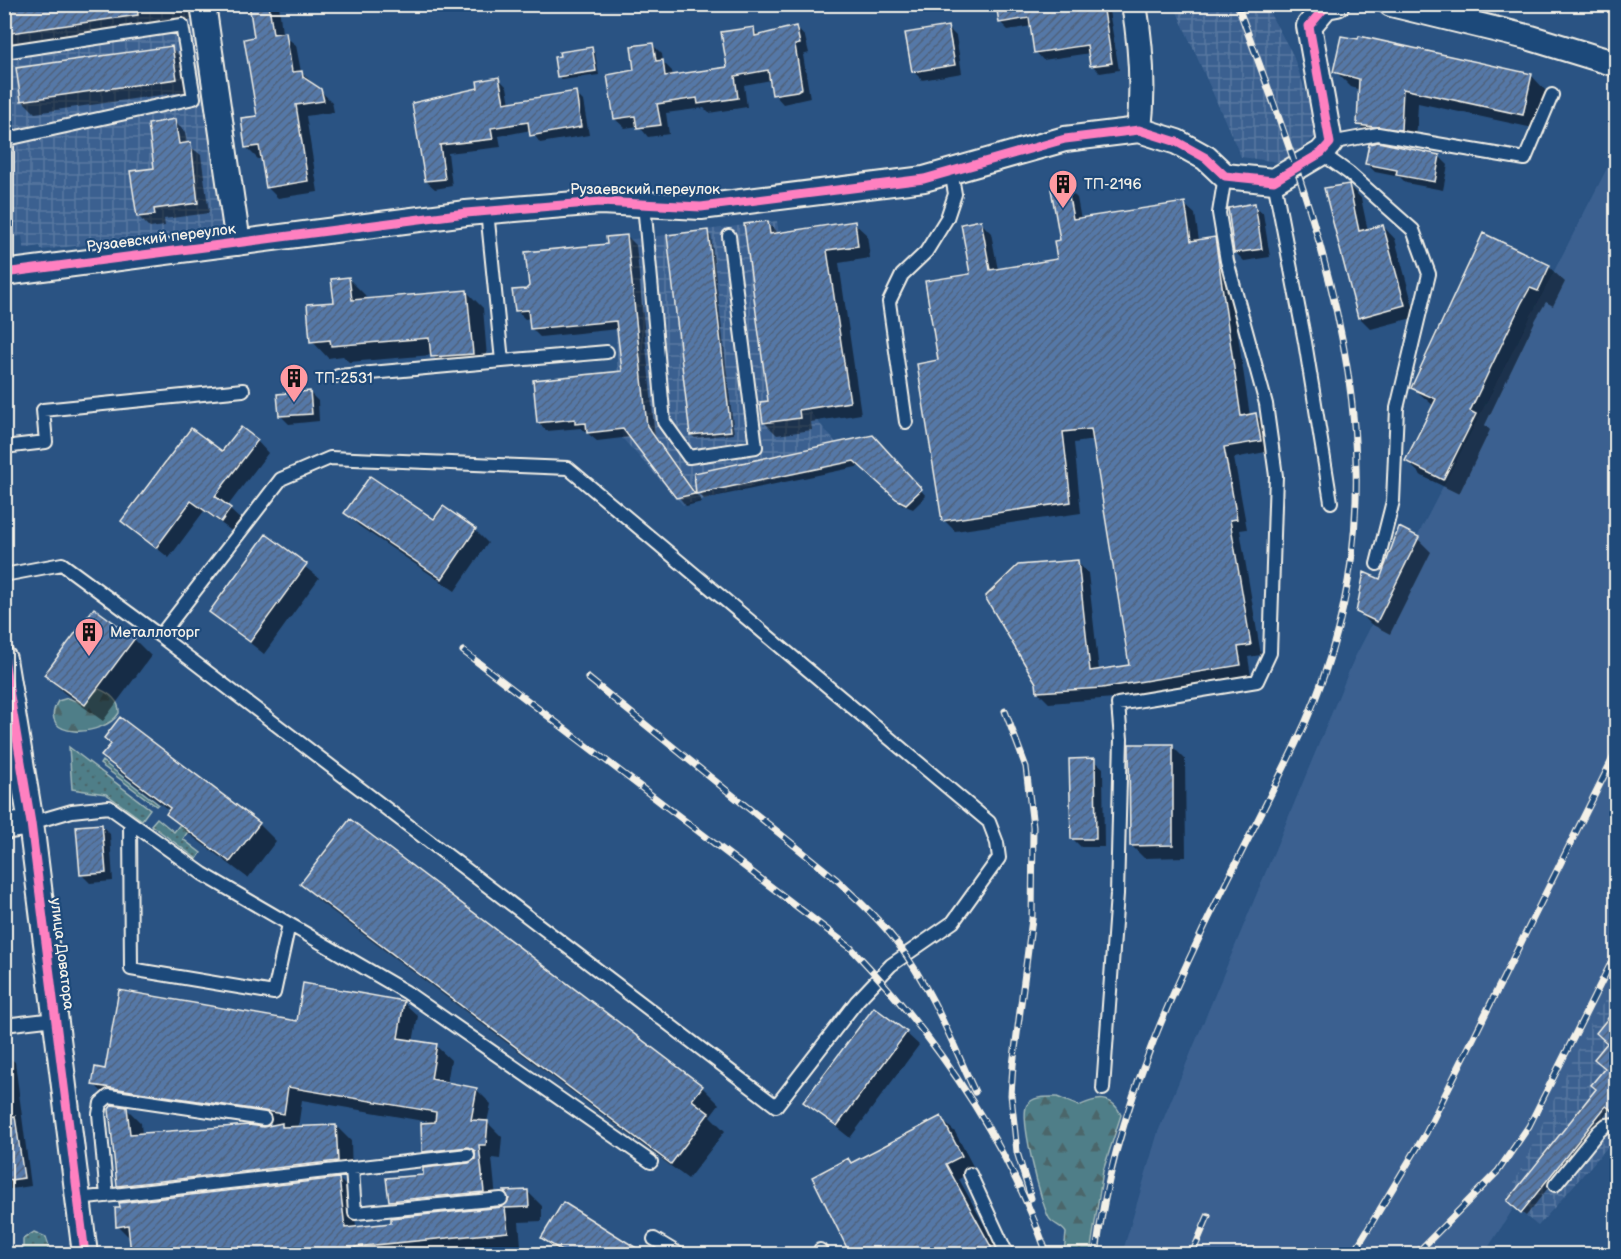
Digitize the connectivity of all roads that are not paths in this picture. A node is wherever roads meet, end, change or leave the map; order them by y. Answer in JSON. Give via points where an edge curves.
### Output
{"nodes":[{"id":1,"x":203,"y":4,"type":"edge"},
{"id":2,"x":1134,"y":4,"type":"edge"},
{"id":3,"x":1337,"y":4,"type":"edge"},
{"id":4,"x":1391,"y":4,"type":"edge"},
{"id":5,"x":4,"y":52,"type":"edge"},
{"id":6,"x":1617,"y":64,"type":"edge"},
{"id":7,"x":1552,"y":95,"type":"dead end"},
{"id":8,"x":1139,"y":130,"type":"junction"},
{"id":9,"x":6,"y":135,"type":"edge"},
{"id":10,"x":1326,"y":148,"type":"junction"},
{"id":11,"x":951,"y":171,"type":"junction"},
{"id":12,"x":1225,"y":176,"type":"junction"},
{"id":13,"x":1274,"y":181,"type":"junction"},
{"id":14,"x":644,"y":204,"type":"junction"},
{"id":15,"x":486,"y":211,"type":"junction"},
{"id":16,"x":729,"y":236,"type":"dead end"},
{"id":17,"x":238,"y":243,"type":"junction"},
{"id":18,"x":6,"y":273,"type":"edge"},
{"id":19,"x":607,"y":352,"type":"dead end"},
{"id":20,"x":502,"y":361,"type":"junction"},
{"id":21,"x":338,"y":376,"type":"dead end"},
{"id":22,"x":243,"y":390,"type":"dead end"},
{"id":23,"x":906,"y":422,"type":"dead end"},
{"id":24,"x":4,"y":447,"type":"edge"},
{"id":25,"x":1331,"y":502,"type":"dead end"},
{"id":26,"x":1377,"y":564,"type":"dead end"},
{"id":27,"x":4,"y":575,"type":"edge"},
{"id":28,"x":160,"y":636,"type":"junction"},
{"id":29,"x":4,"y":659,"type":"edge"},
{"id":30,"x":130,"y":822,"type":"junction"},
{"id":31,"x":31,"y":823,"type":"junction"},
{"id":32,"x":4,"y":827,"type":"edge"},
{"id":33,"x":289,"y":924,"type":"junction"},
{"id":34,"x":55,"y":1019,"type":"junction"},
{"id":35,"x":4,"y":1025,"type":"edge"},
{"id":36,"x":1103,"y":1089,"type":"dead end"},
{"id":37,"x":264,"y":1119,"type":"dead end"},
{"id":38,"x":1617,"y":1124,"type":"edge"},
{"id":39,"x":468,"y":1155,"type":"dead end"},
{"id":40,"x":651,"y":1162,"type":"dead end"},
{"id":41,"x":351,"y":1168,"type":"junction"},
{"id":42,"x":970,"y":1174,"type":"dead end"},
{"id":43,"x":1555,"y":1185,"type":"dead end"},
{"id":44,"x":107,"y":1196,"type":"junction"},
{"id":45,"x":78,"y":1199,"type":"junction"},
{"id":46,"x":501,"y":1199,"type":"dead end"},
{"id":47,"x":654,"y":1239,"type":"dead end"},
{"id":48,"x":84,"y":1254,"type":"edge"},
{"id":49,"x":679,"y":1254,"type":"edge"},
{"id":50,"x":1007,"y":1254,"type":"edge"}],
"edges":[{"from":1,"to":17,"type":"street","name":"Рузаевский переулок"},
{"from":2,"to":8,"type":"street","via":[[1142,99]]},
{"from":3,"to":10,"type":"street","via":[[1326,6],[1309,26]]},
{"from":4,"to":6,"type":"street","via":[[1531,38]]},
{"from":5,"to":9,"type":"lane","via":[[182,25],[194,98]]},
{"from":7,"to":10,"type":"lane","via":[[1525,159],[1378,134]]},
{"from":8,"to":11,"type":"street","name":"Рузаевский переулок","via":[[1065,139]]},
{"from":8,"to":12,"type":"street","name":"Рузаевский переулок","via":[[1177,142],[1206,158]]},
{"from":9,"to":18,"type":"lane"},
{"from":10,"to":13,"type":"street"},
{"from":10,"to":26,"type":"lane","via":[[1348,173],[1413,230],[1429,274],[1397,408],[1393,501]]},
{"from":11,"to":14,"type":"street","name":"Рузаевский переулок","via":[[924,179],[701,207]]},
{"from":11,"to":23,"type":"lane","via":[[955,194],[947,218],[926,252],[902,274],[889,302]]},
{"from":12,"to":13,"type":"street"},
{"from":12,"to":36,"type":"lane","via":[[1219,213],[1227,261],[1266,404],[1276,476],[1270,652],[1257,681],[1118,704],[1121,739],[1117,894]]},
{"from":13,"to":25,"type":"lane"},
{"from":14,"to":15,"type":"street","name":"Рузаевский переулок","via":[[600,202]]},
{"from":14,"to":16,"type":"lane","via":[[664,422],[689,457],[756,447]]},
{"from":15,"to":17,"type":"street","name":"Рузаевский переулок"},
{"from":15,"to":20,"type":"lane"},
{"from":17,"to":18,"type":"street","name":"Рузаевский переулок"},
{"from":19,"to":20,"type":"lane"},
{"from":20,"to":21,"type":"lane"},
{"from":22,"to":24,"type":"lane","via":[[43,410],[46,442]]},
{"from":27,"to":28,"type":"lane","via":[[62,564]]},
{"from":28,"to":28,"type":"lane","via":[[281,479],[330,458],[568,468],[989,822],[999,858],[953,922],[891,965],[857,1001],[776,1106]]},
{"from":29,"to":31,"type":"street","name":"улица Доватора"},
{"from":30,"to":31,"type":"lane","via":[[109,807]]},
{"from":30,"to":33,"type":"lane","via":[[203,874]]},
{"from":30,"to":33,"type":"lane","via":[[131,969],[274,993]]},
{"from":31,"to":32,"type":"street"},
{"from":31,"to":34,"type":"street","name":"улица Доватора"},
{"from":33,"to":40,"type":"lane","via":[[406,992]]},
{"from":34,"to":35,"type":"lane"},
{"from":34,"to":45,"type":"street","name":"улица Доватора"},
{"from":37,"to":44,"type":"lane","via":[[109,1096],[101,1103],[99,1114]]},
{"from":38,"to":43,"type":"lane","via":[[1606,1125],[1598,1132]]},
{"from":39,"to":41,"type":"lane"},
{"from":41,"to":44,"type":"lane"},
{"from":41,"to":46,"type":"lane","via":[[355,1214]]},
{"from":42,"to":50,"type":"lane"},
{"from":44,"to":45,"type":"lane"},
{"from":45,"to":48,"type":"street","name":"улица Доватора"},
{"from":47,"to":49,"type":"lane"}]}
